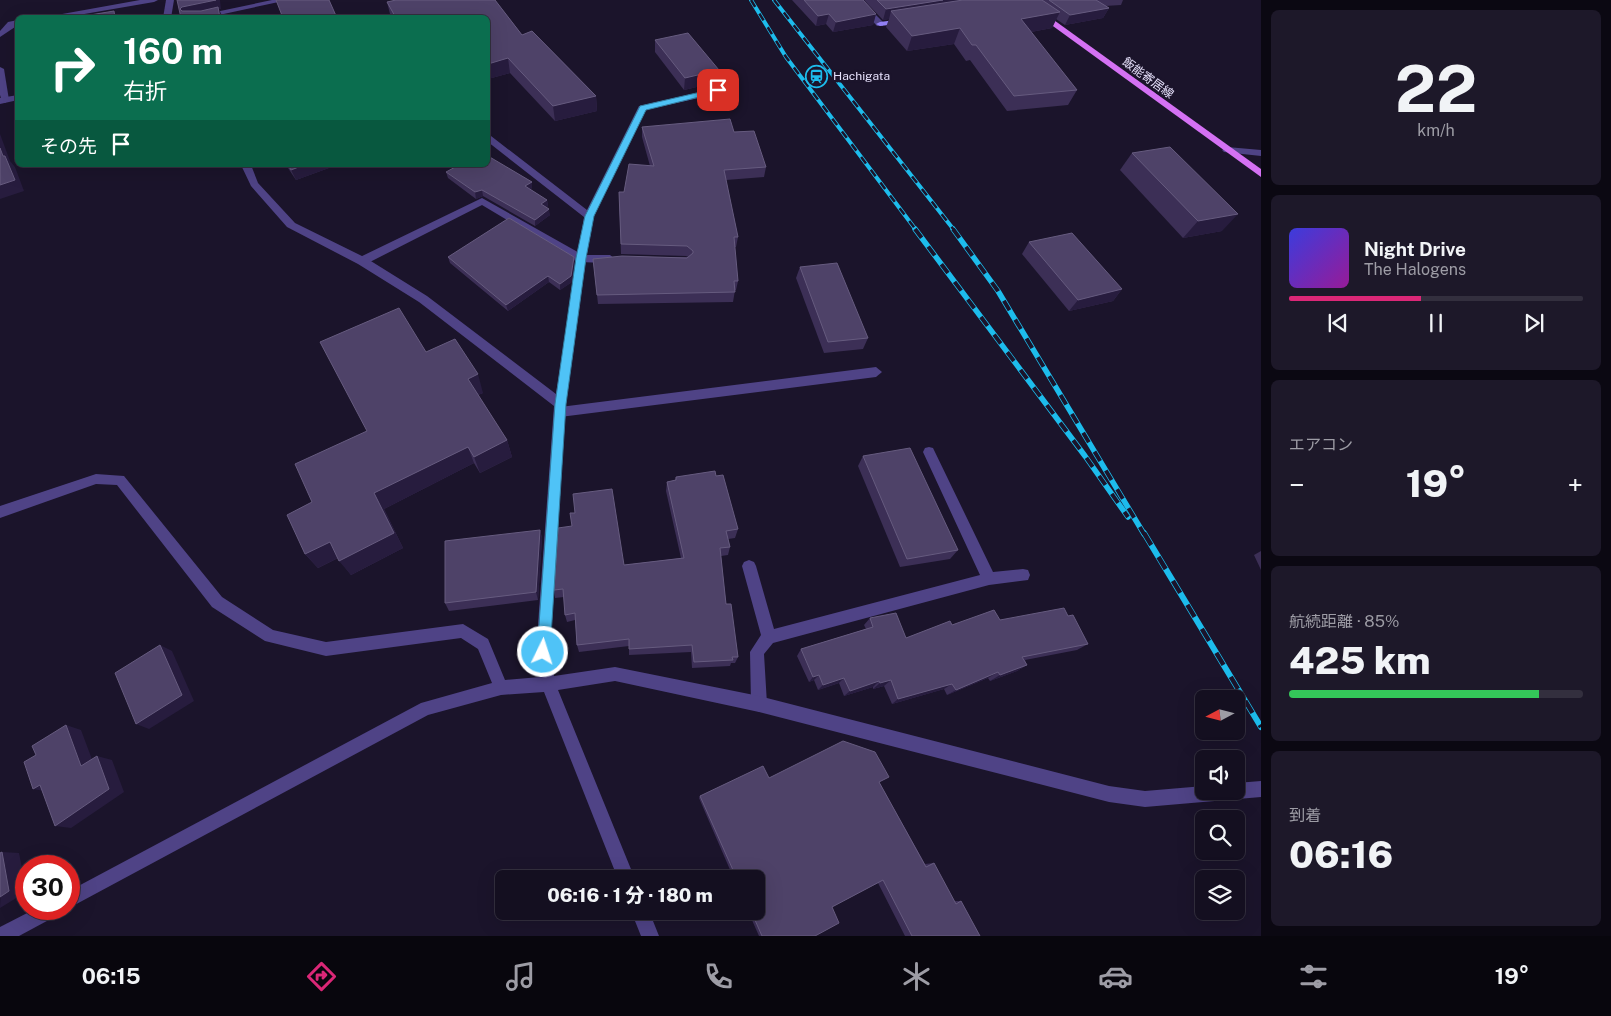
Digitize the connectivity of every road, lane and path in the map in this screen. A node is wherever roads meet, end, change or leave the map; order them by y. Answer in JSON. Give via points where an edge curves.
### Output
{"nodes":[{"id":1,"x":154,"y":0,"type":"edge"},
{"id":2,"x":170,"y":0,"type":"edge"},
{"id":3,"x":284,"y":0,"type":"edge"},
{"id":4,"x":858,"y":0,"type":"edge"},
{"id":5,"x":1018,"y":1,"type":"edge"},
{"id":6,"x":62,"y":15,"type":"edge"},
{"id":7,"x":168,"y":15,"type":"edge"},
{"id":8,"x":206,"y":15,"type":"edge"},
{"id":9,"x":909,"y":20,"type":"edge"},
{"id":10,"x":15,"y":23,"type":"edge"},
{"id":11,"x":880,"y":24,"type":"joint"},
{"id":12,"x":0,"y":35,"type":"edge"},
{"id":13,"x":0,"y":69,"type":"edge"},
{"id":14,"x":718,"y":90,"type":"dead end"},
{"id":15,"x":3,"y":100,"type":"edge"},
{"id":16,"x":490,"y":140,"type":"edge"},
{"id":17,"x":1227,"y":150,"type":"junction"},
{"id":18,"x":1261,"y":153,"type":"edge"},
{"id":19,"x":247,"y":167,"type":"edge"},
{"id":20,"x":1261,"y":174,"type":"edge"},
{"id":21,"x":589,"y":216,"type":"junction"},
{"id":22,"x":581,"y":258,"type":"junction"},
{"id":23,"x":619,"y":260,"type":"edge"},
{"id":24,"x":362,"y":261,"type":"junction"},
{"id":25,"x":876,"y":372,"type":"dead end"},
{"id":26,"x":560,"y":408,"type":"junction"},
{"id":27,"x":930,"y":452,"type":"dead end"},
{"id":28,"x":0,"y":512,"type":"edge"},
{"id":29,"x":749,"y":566,"type":"dead end"},
{"id":30,"x":1024,"y":575,"type":"dead end"},
{"id":31,"x":989,"y":580,"type":"junction"},
{"id":32,"x":769,"y":637,"type":"junction"},
{"id":33,"x":548,"y":684,"type":"junction"},
{"id":34,"x":500,"y":688,"type":"junction"},
{"id":35,"x":759,"y":704,"type":"junction"},
{"id":36,"x":1261,"y":789,"type":"edge"},
{"id":37,"x":1245,"y":790,"type":"edge"},
{"id":38,"x":1195,"y":794,"type":"edge"},
{"id":39,"x":623,"y":870,"type":"edge"},
{"id":40,"x":80,"y":894,"type":"edge"},
{"id":41,"x":31,"y":920,"type":"edge"},
{"id":42,"x":644,"y":920,"type":"edge"},
{"id":43,"x":1,"y":936,"type":"edge"},
{"id":44,"x":650,"y":936,"type":"edge"}],
"edges":[{"from":1,"to":6,"type":"street"},
{"from":2,"to":7,"type":"street"},
{"from":3,"to":8,"type":"street"},
{"from":4,"to":11,"type":"street"},
{"from":5,"to":17,"type":"main road","name":"飯能寄居線"},
{"from":9,"to":11,"type":"main road"},
{"from":10,"to":12,"type":"street"},
{"from":13,"to":15,"type":"street"},
{"from":14,"to":21,"type":"street","via":[[642,108]]},
{"from":16,"to":21,"type":"street"},
{"from":17,"to":18,"type":"street"},
{"from":17,"to":20,"type":"main road","name":"飯能寄居線"},
{"from":19,"to":24,"type":"street","via":[[254,184],[291,225]]},
{"from":21,"to":22,"type":"street"},
{"from":22,"to":23,"type":"street"},
{"from":22,"to":24,"type":"street","via":[[482,201]]},
{"from":22,"to":26,"type":"street"},
{"from":24,"to":26,"type":"street","via":[[422,298]]},
{"from":25,"to":26,"type":"street"},
{"from":26,"to":33,"type":"street","via":[[543,652]]},
{"from":27,"to":31,"type":"street"},
{"from":28,"to":34,"type":"street","via":[[96,479],[120,480],[217,602],[270,636],[326,649],[463,631],[483,644]]},
{"from":29,"to":32,"type":"street"},
{"from":30,"to":31,"type":"street"},
{"from":31,"to":32,"type":"street"},
{"from":32,"to":35,"type":"street","via":[[757,652]]},
{"from":33,"to":34,"type":"street"},
{"from":33,"to":35,"type":"street","via":[[616,674]]},
{"from":33,"to":39,"type":"street"},
{"from":34,"to":40,"type":"street","via":[[426,708]]},
{"from":35,"to":38,"type":"street","via":[[1109,794],[1145,799]]},
{"from":36,"to":37,"type":"street"},
{"from":41,"to":43,"type":"street"},
{"from":42,"to":44,"type":"street"}]}
